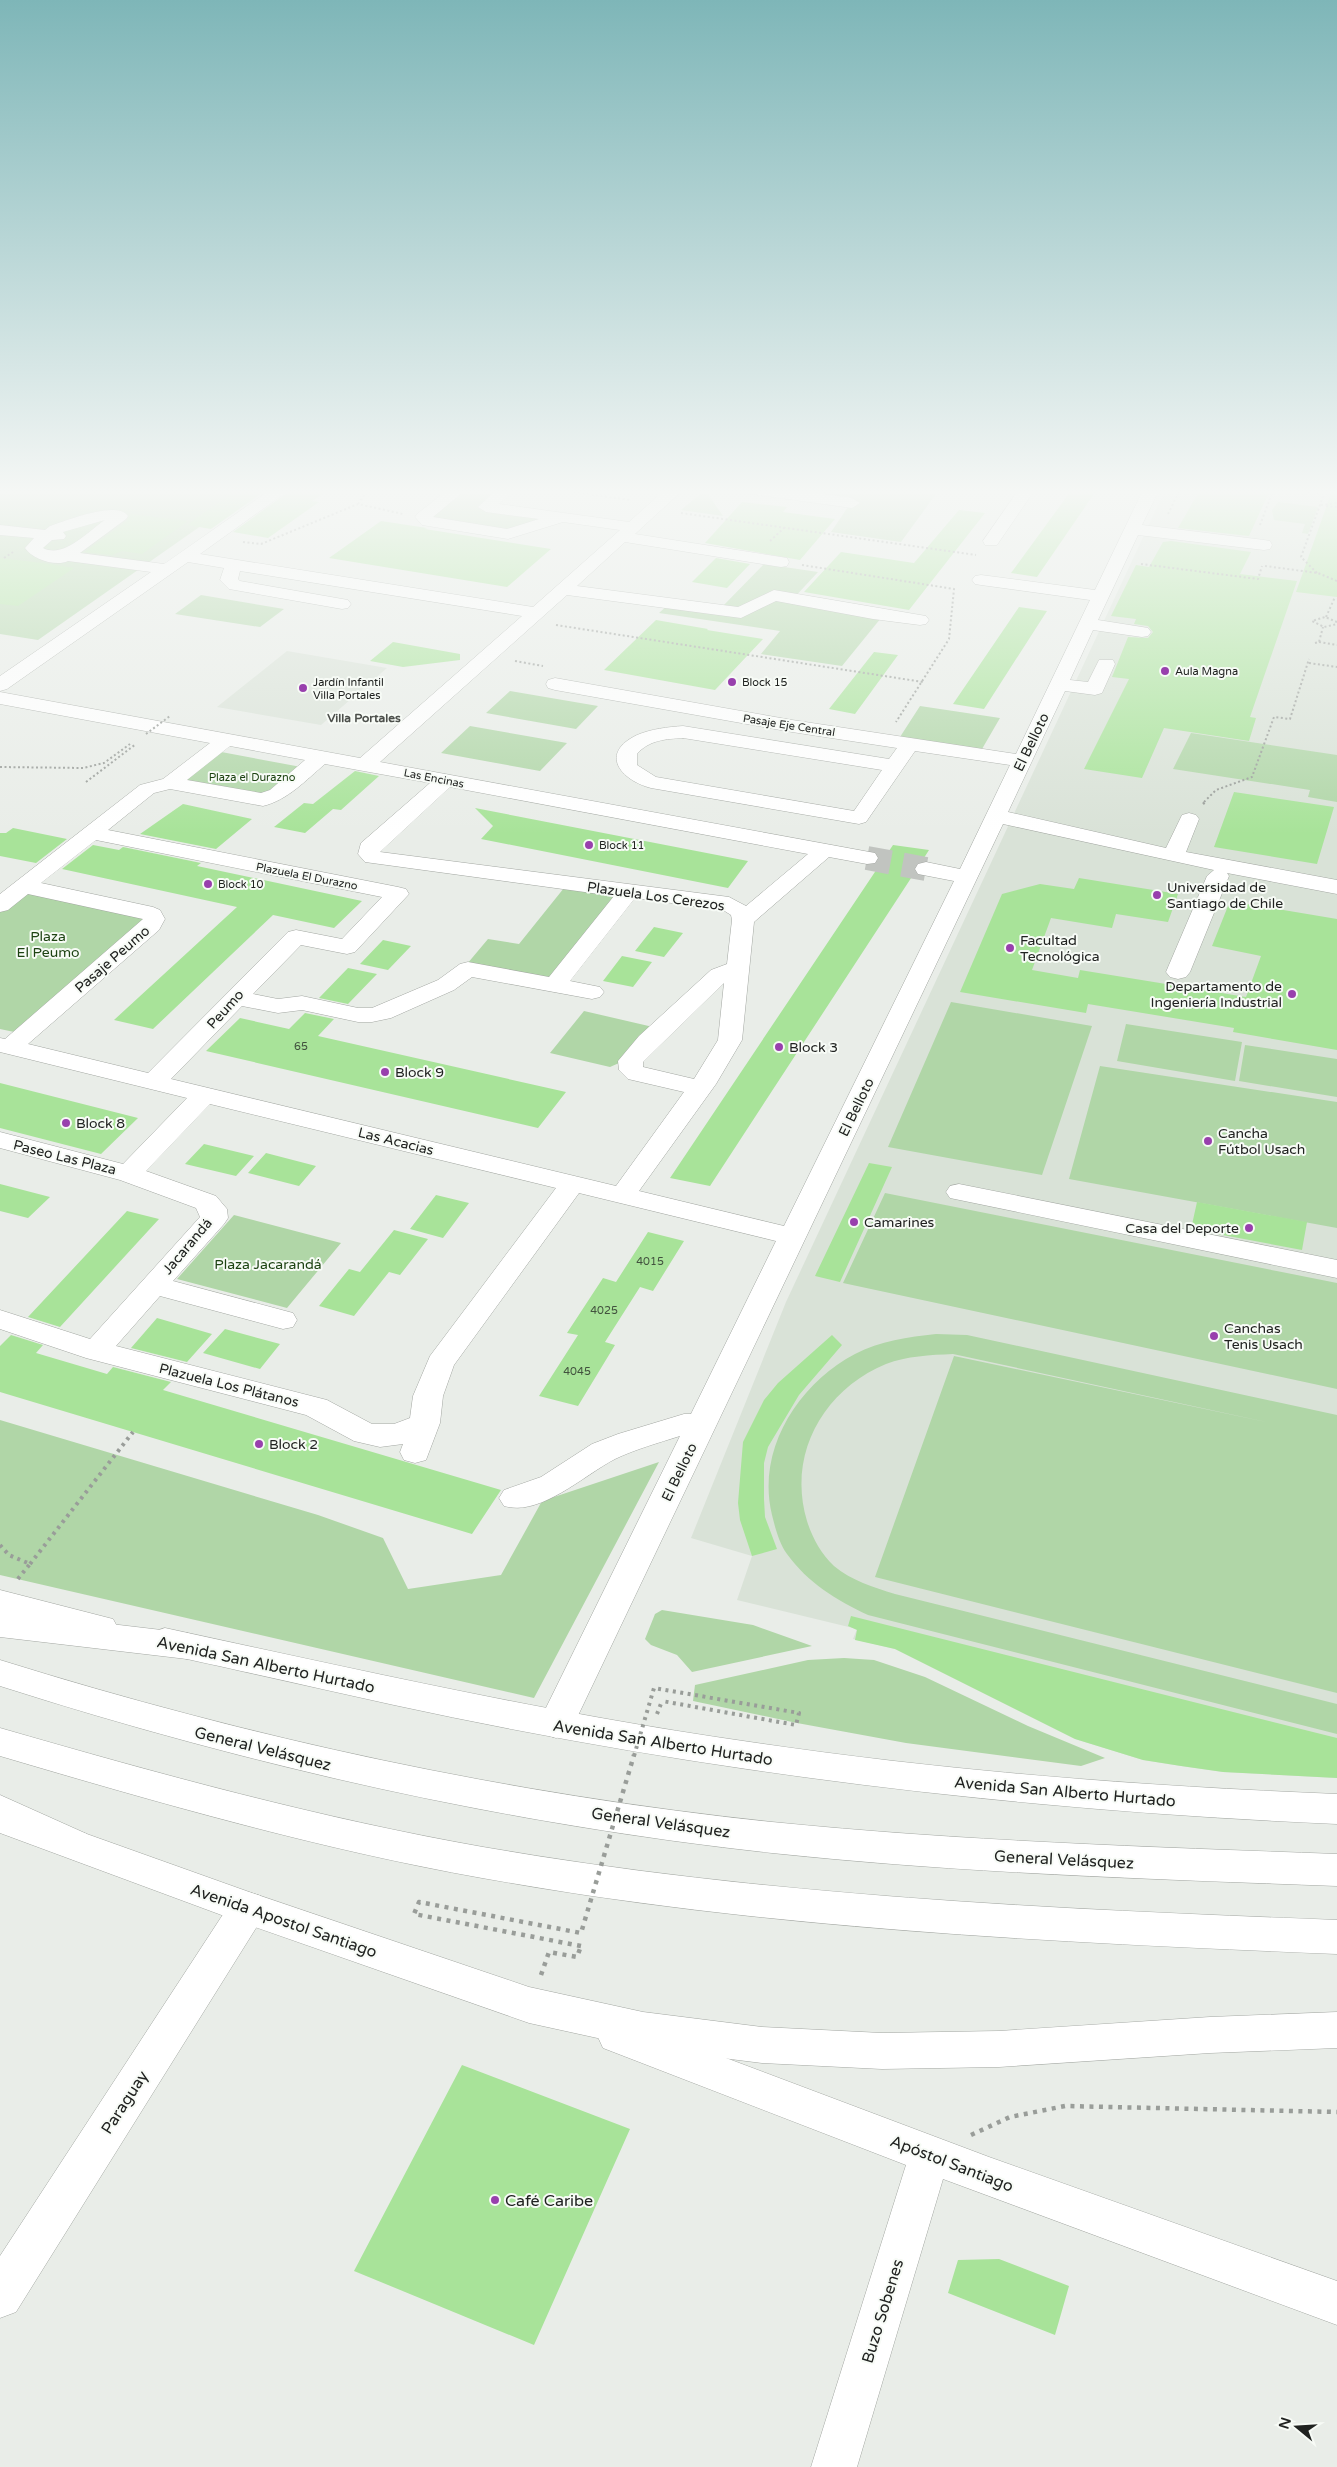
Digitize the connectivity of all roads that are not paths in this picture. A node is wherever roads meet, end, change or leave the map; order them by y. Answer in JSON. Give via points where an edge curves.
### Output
{"nodes":[{"id":1,"x":118,"y":603,"type":"edge"},
{"id":2,"x":337,"y":603,"type":"edge"},
{"id":3,"x":454,"y":603,"type":"edge"},
{"id":4,"x":547,"y":603,"type":"edge"},
{"id":5,"x":668,"y":603,"type":"edge"},
{"id":6,"x":758,"y":603,"type":"edge"},
{"id":7,"x":819,"y":603,"type":"edge"},
{"id":8,"x":1098,"y":603,"type":"edge"},
{"id":9,"x":342,"y":604,"type":"dead end"},
{"id":10,"x":532,"y":617,"type":"junction"},
{"id":11,"x":920,"y":620,"type":"dead end"},
{"id":12,"x":1088,"y":624,"type":"junction"},
{"id":13,"x":1142,"y":632,"type":"dead end"},
{"id":14,"x":1106,"y":664,"type":"dead end"},
{"id":15,"x":555,"y":684,"type":"dead end"},
{"id":16,"x":1059,"y":684,"type":"junction"},
{"id":17,"x":0,"y":685,"type":"edge"},
{"id":18,"x":0,"y":698,"type":"edge"},
{"id":19,"x":226,"y":740,"type":"junction"},
{"id":20,"x":910,"y":744,"type":"junction"},
{"id":21,"x":320,"y":757,"type":"junction"},
{"id":22,"x":1023,"y":761,"type":"junction"},
{"id":23,"x":365,"y":765,"type":"junction"},
{"id":24,"x":894,"y":766,"type":"junction"},
{"id":25,"x":446,"y":780,"type":"junction"},
{"id":26,"x":170,"y":783,"type":"junction"},
{"id":27,"x":995,"y":816,"type":"junction"},
{"id":28,"x":1189,"y":819,"type":"road end"},
{"id":29,"x":93,"y":833,"type":"junction"},
{"id":30,"x":1080,"y":849,"type":"dead end"},
{"id":31,"x":825,"y":850,"type":"junction"},
{"id":32,"x":1174,"y":856,"type":"junction"},
{"id":33,"x":867,"y":858,"type":"tunnel mouth"},
{"id":34,"x":926,"y":869,"type":"tunnel mouth"},
{"id":35,"x":1219,"y":870,"type":"junction"},
{"id":36,"x":967,"y":877,"type":"junction"},
{"id":37,"x":24,"y":886,"type":"junction"},
{"id":38,"x":1337,"y":887,"type":"edge"},
{"id":39,"x":628,"y":892,"type":"junction"},
{"id":40,"x":0,"y":905,"type":"edge"},
{"id":41,"x":743,"y":920,"type":"junction"},
{"id":42,"x":296,"y":937,"type":"joint"},
{"id":43,"x":738,"y":968,"type":"junction"},
{"id":44,"x":1178,"y":972,"type":"dead end"},
{"id":45,"x":555,"y":985,"type":"junction"},
{"id":46,"x":592,"y":992,"type":"dead end"},
{"id":47,"x":235,"y":997,"type":"junction"},
{"id":48,"x":5,"y":1046,"type":"edge"},
{"id":49,"x":153,"y":1082,"type":"junction"},
{"id":50,"x":700,"y":1088,"type":"junction"},
{"id":51,"x":205,"y":1094,"type":"junction"},
{"id":52,"x":0,"y":1140,"type":"edge"},
{"id":53,"x":129,"y":1174,"type":"junction"},
{"id":54,"x":572,"y":1184,"type":"junction"},
{"id":55,"x":959,"y":1192,"type":"dead end"},
{"id":56,"x":622,"y":1196,"type":"junction"},
{"id":57,"x":793,"y":1237,"type":"junction"},
{"id":58,"x":1337,"y":1269,"type":"edge"},
{"id":59,"x":153,"y":1285,"type":"junction"},
{"id":60,"x":0,"y":1319,"type":"edge"},
{"id":61,"x":283,"y":1320,"type":"dead end"},
{"id":62,"x":96,"y":1351,"type":"junction"},
{"id":63,"x":425,"y":1423,"type":"junction"},
{"id":64,"x":702,"y":1424,"type":"junction"},
{"id":65,"x":415,"y":1452,"type":"dead end"},
{"id":66,"x":515,"y":1498,"type":"dead end"},
{"id":67,"x":0,"y":1602,"type":"edge"},
{"id":68,"x":0,"y":1624,"type":"edge"},
{"id":69,"x":187,"y":1646,"type":"junction"},
{"id":70,"x":0,"y":1673,"type":"edge"},
{"id":71,"x":556,"y":1724,"type":"junction"},
{"id":72,"x":0,"y":1742,"type":"edge"},
{"id":73,"x":1337,"y":1809,"type":"edge"},
{"id":74,"x":0,"y":1810,"type":"edge"},
{"id":75,"x":0,"y":1818,"type":"edge"},
{"id":76,"x":74,"y":1845,"type":"junction"},
{"id":77,"x":1337,"y":1870,"type":"edge"},
{"id":78,"x":248,"y":1908,"type":"junction"},
{"id":79,"x":1337,"y":1937,"type":"edge"},
{"id":80,"x":570,"y":2016,"type":"junction"},
{"id":81,"x":1337,"y":2030,"type":"edge"},
{"id":82,"x":930,"y":2154,"type":"junction"},
{"id":83,"x":0,"y":2296,"type":"edge"},
{"id":84,"x":1337,"y":2303,"type":"edge"},
{"id":85,"x":834,"y":2467,"type":"edge"}],
"edges":[{"from":1,"to":17,"type":"main road"},
{"from":2,"to":9,"type":"main road"},
{"from":3,"to":10,"type":"main road"},
{"from":4,"to":10,"type":"main road"},
{"from":5,"to":6,"type":"main road","via":[[741,613]]},
{"from":7,"to":11,"type":"main road"},
{"from":8,"to":12,"type":"main road","name":"El Belloto"},
{"from":10,"to":23,"type":"main road"},
{"from":12,"to":13,"type":"main road"},
{"from":12,"to":16,"type":"main road","name":"El Belloto"},
{"from":14,"to":16,"type":"main road","via":[[1095,689]]},
{"from":15,"to":20,"type":"main road","name":"Pasaje Eje Central"},
{"from":16,"to":22,"type":"main road","name":"El Belloto"},
{"from":18,"to":19,"type":"main road","name":"Las Encinas"},
{"from":19,"to":21,"type":"main road","name":"Las Encinas"},
{"from":19,"to":26,"type":"main road"},
{"from":20,"to":22,"type":"main road","name":"Pasaje Eje Central"},
{"from":20,"to":24,"type":"main road"},
{"from":21,"to":23,"type":"main road","name":"Las Encinas"},
{"from":21,"to":26,"type":"main road","via":[[278,794],[263,800]]},
{"from":22,"to":27,"type":"main road","name":"El Belloto"},
{"from":23,"to":25,"type":"main road","name":"Las Encinas"},
{"from":24,"to":24,"type":"main road","via":[[859,818],[651,782],[636,777],[628,770],[625,761],[628,752],[641,741],[683,732]]},
{"from":25,"to":31,"type":"main road","name":"Las Encinas"},
{"from":25,"to":39,"type":"main road","name":"Plazuela Los Cerezos","via":[[369,848],[369,854]]},
{"from":26,"to":29,"type":"main road","via":[[147,789]]},
{"from":27,"to":32,"type":"main road"},
{"from":27,"to":36,"type":"main road","name":"El Belloto"},
{"from":28,"to":32,"type":"main road"},
{"from":29,"to":37,"type":"main road"},
{"from":29,"to":42,"type":"main road","name":"Plazuela El Durazno","via":[[398,894],[347,947]]},
{"from":30,"to":35,"type":"main road"},
{"from":31,"to":33,"type":"main road","name":"Las Encinas"},
{"from":31,"to":41,"type":"main road"},
{"from":32,"to":35,"type":"main road"},
{"from":34,"to":36,"type":"main road"},
{"from":35,"to":38,"type":"main road"},
{"from":35,"to":44,"type":"main road"},
{"from":36,"to":57,"type":"main road","name":"El Belloto"},
{"from":37,"to":40,"type":"main road"},
{"from":37,"to":48,"type":"main road","name":"Pasaje Peumo","via":[[145,912],[154,920]]},
{"from":39,"to":41,"type":"main road","name":"Plazuela Los Cerezos","via":[[729,904],[741,912]]},
{"from":39,"to":45,"type":"main road"},
{"from":41,"to":43,"type":"main road","name":"Plazuela Los Cerezos"},
{"from":42,"to":47,"type":"main road","name":"Peumo"},
{"from":43,"to":50,"type":"main road","name":"Plazuela Los Cerezos","via":[[730,1040]]},
{"from":43,"to":50,"type":"main road","via":[[719,975],[630,1061],[631,1070],[637,1074]]},
{"from":45,"to":46,"type":"main road"},
{"from":45,"to":47,"type":"main road","via":[[468,968],[446,985],[372,1015],[302,1003],[278,1006]]},
{"from":47,"to":49,"type":"main road","name":"Peumo","via":[[205,1032]]},
{"from":48,"to":49,"type":"main road","name":"Las Acacias"},
{"from":49,"to":51,"type":"main road","name":"Las Acacias"},
{"from":50,"to":56,"type":"main road","name":"Plazuela Los Cerezos"},
{"from":51,"to":53,"type":"main road"},
{"from":51,"to":54,"type":"main road","name":"Las Acacias"},
{"from":52,"to":53,"type":"main road","name":"Paseo Las Plaza"},
{"from":53,"to":59,"type":"main road","name":"Jacarandá","via":[[206,1202],[213,1210],[214,1218]]},
{"from":54,"to":56,"type":"main road","name":"Las Acacias"},
{"from":54,"to":63,"type":"main road","via":[[440,1363],[428,1396]]},
{"from":55,"to":58,"type":"main road"},
{"from":56,"to":57,"type":"main road","name":"Las Acacias"},
{"from":57,"to":64,"type":"main road","name":"El Belloto"},
{"from":59,"to":61,"type":"main road","name":"Jacarandá"},
{"from":59,"to":62,"type":"main road"},
{"from":60,"to":62,"type":"main road","name":"Plazuela Los Plátanos"},
{"from":62,"to":63,"type":"main road","name":"Plazuela Los Plátanos","via":[[316,1407],[364,1434],[394,1434]]},
{"from":63,"to":65,"type":"main road"},
{"from":64,"to":66,"type":"main road","via":[[684,1424],[629,1441],[603,1452],[552,1485]]},
{"from":64,"to":71,"type":"main road","name":"El Belloto"},
{"from":67,"to":69,"type":"main road","name":"Avenida San Alberto Hurtado"},
{"from":68,"to":69,"type":"main road"},
{"from":69,"to":71,"type":"main road","name":"Avenida San Alberto Hurtado"},
{"from":70,"to":77,"type":"main road","name":"General Velásquez","via":[[118,1710],[290,1756],[493,1797],[628,1818],[753,1835],[970,1855]]},
{"from":71,"to":73,"type":"main road","name":"Avenida San Alberto Hurtado","via":[[757,1758],[963,1783],[1132,1798]]},
{"from":72,"to":79,"type":"main road","via":[[143,1784],[313,1828],[428,1853],[557,1875],[802,1907],[1083,1927]]},
{"from":74,"to":76,"type":"main road"},
{"from":75,"to":76,"type":"main road","name":"Avenida Apostol Santiago"},
{"from":76,"to":78,"type":"main road","name":"Avenida Apostol Santiago"},
{"from":78,"to":80,"type":"main road","name":"Avenida Apostol Santiago","via":[[529,2005]]},
{"from":78,"to":83,"type":"main road","name":"Paraguay"},
{"from":80,"to":81,"type":"main road","via":[[698,2038],[853,2050],[998,2049]]},
{"from":80,"to":82,"type":"main road","name":"Apóstol Santiago"},
{"from":82,"to":84,"type":"main road","name":"Apóstol Santiago"},
{"from":82,"to":85,"type":"main road","name":"Buzo Sobenes"}]}
